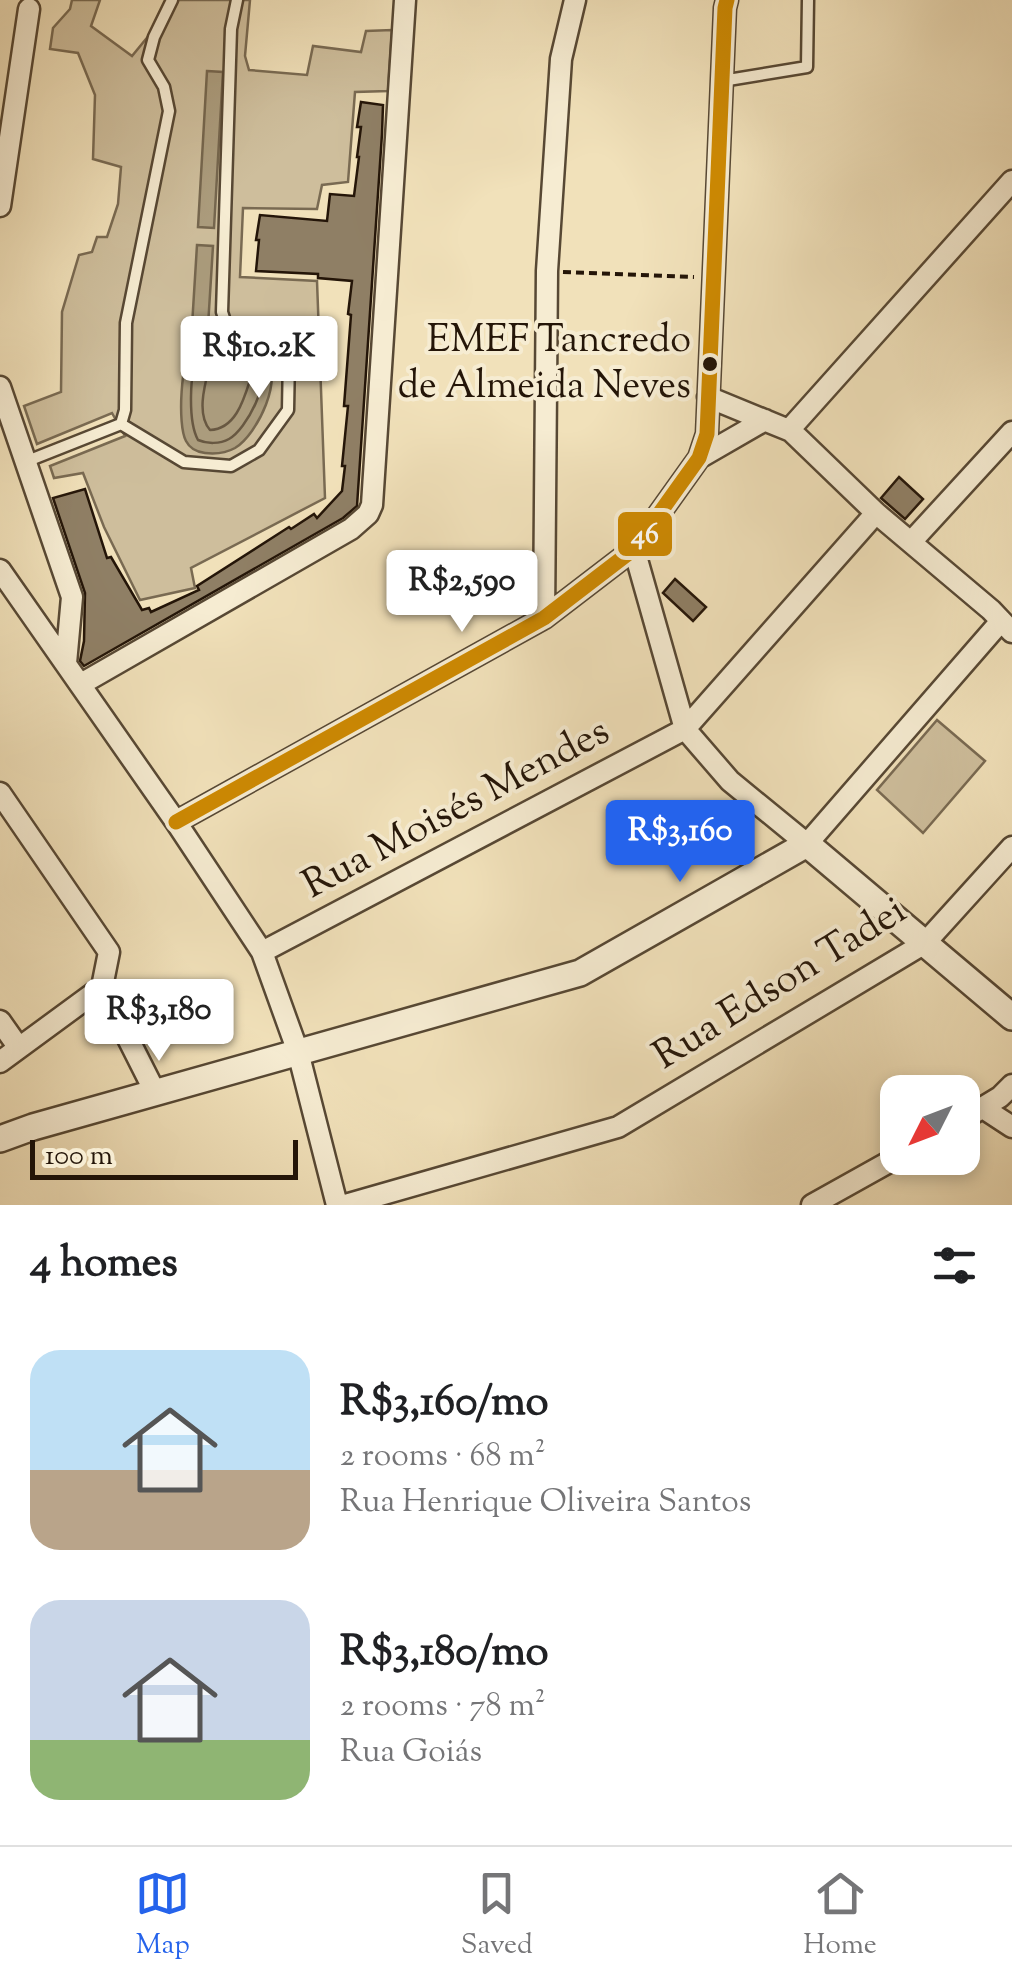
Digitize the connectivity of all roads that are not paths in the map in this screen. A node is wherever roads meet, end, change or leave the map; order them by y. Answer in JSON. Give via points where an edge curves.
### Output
{"nodes":[{"id":1,"x":172,"y":0,"type":"edge"},
{"id":2,"x":237,"y":0,"type":"edge"},
{"id":3,"x":404,"y":0,"type":"edge"},
{"id":4,"x":575,"y":0,"type":"edge"},
{"id":5,"x":727,"y":0,"type":"edge"},
{"id":6,"x":808,"y":0,"type":"edge"},
{"id":7,"x":28,"y":8,"type":"dead end"},
{"id":8,"x":722,"y":81,"type":"junction"},
{"id":9,"x":1012,"y":181,"type":"edge"},
{"id":10,"x":0,"y":206,"type":"edge"},
{"id":11,"x":0,"y":388,"type":"edge"},
{"id":12,"x":708,"y":397,"type":"junction"},
{"id":13,"x":765,"y":420,"type":"junction"},
{"id":14,"x":121,"y":424,"type":"junction"},
{"id":15,"x":789,"y":430,"type":"junction"},
{"id":16,"x":1012,"y":432,"type":"edge"},
{"id":17,"x":699,"y":458,"type":"junction"},
{"id":18,"x":24,"y":463,"type":"junction"},
{"id":19,"x":876,"y":512,"type":"junction"},
{"id":20,"x":911,"y":542,"type":"junction"},
{"id":21,"x":634,"y":548,"type":"junction"},
{"id":22,"x":0,"y":570,"type":"edge"},
{"id":23,"x":544,"y":618,"type":"junction"},
{"id":24,"x":1007,"y":626,"type":"edge"},
{"id":25,"x":66,"y":663,"type":"junction"},
{"id":26,"x":82,"y":684,"type":"junction"},
{"id":27,"x":685,"y":729,"type":"junction"},
{"id":28,"x":0,"y":793,"type":"edge"},
{"id":29,"x":176,"y":822,"type":"junction"},
{"id":30,"x":807,"y":844,"type":"junction"},
{"id":31,"x":1012,"y":848,"type":"edge"},
{"id":32,"x":926,"y":943,"type":"junction"},
{"id":33,"x":262,"y":952,"type":"junction"},
{"id":34,"x":102,"y":987,"type":"junction"},
{"id":35,"x":1012,"y":1016,"type":"edge"},
{"id":36,"x":0,"y":1021,"type":"edge"},
{"id":37,"x":19,"y":1048,"type":"junction"},
{"id":38,"x":298,"y":1052,"type":"junction"},
{"id":39,"x":0,"y":1062,"type":"edge"},
{"id":40,"x":1012,"y":1085,"type":"edge"},
{"id":41,"x":156,"y":1094,"type":"junction"},
{"id":42,"x":983,"y":1108,"type":"junction"},
{"id":43,"x":980,"y":1110,"type":"edge"},
{"id":44,"x":1012,"y":1127,"type":"edge"},
{"id":45,"x":0,"y":1139,"type":"edge"},
{"id":46,"x":880,"y":1167,"type":"edge"},
{"id":47,"x":337,"y":1205,"type":"edge"},
{"id":48,"x":345,"y":1205,"type":"edge"},
{"id":49,"x":812,"y":1205,"type":"edge"}],
"edges":[{"from":1,"to":14,"type":"lane","via":[[148,60],[164,86],[168,111],[126,323]]},
{"from":2,"to":14,"type":"lane","via":[[222,312],[232,327],[276,340],[289,357],[288,410],[259,450],[230,466],[184,462]]},
{"from":3,"to":26,"type":"street","via":[[368,514]]},
{"from":4,"to":23,"type":"street","via":[[561,59],[547,271]]},
{"from":5,"to":8,"type":"street"},
{"from":6,"to":8,"type":"lane","via":[[807,67]]},
{"from":7,"to":10,"type":"street"},
{"from":8,"to":12,"type":"street"},
{"from":9,"to":15,"type":"street"},
{"from":11,"to":18,"type":"street"},
{"from":12,"to":13,"type":"street"},
{"from":12,"to":17,"type":"street"},
{"from":13,"to":15,"type":"street"},
{"from":13,"to":17,"type":"street"},
{"from":14,"to":18,"type":"lane"},
{"from":15,"to":19,"type":"street"},
{"from":16,"to":20,"type":"street"},
{"from":17,"to":21,"type":"street"},
{"from":18,"to":25,"type":"street","via":[[72,598]]},
{"from":19,"to":20,"type":"street"},
{"from":19,"to":27,"type":"street"},
{"from":20,"to":24,"type":"street"},
{"from":21,"to":23,"type":"street"},
{"from":21,"to":27,"type":"street"},
{"from":22,"to":25,"type":"street"},
{"from":23,"to":29,"type":"street"},
{"from":24,"to":30,"type":"street"},
{"from":25,"to":26,"type":"street"},
{"from":26,"to":29,"type":"street"},
{"from":27,"to":30,"type":"street","via":[[730,781]]},
{"from":27,"to":33,"type":"street","name":"Rua Moisés Mendes"},
{"from":28,"to":34,"type":"street","via":[[109,952]]},
{"from":29,"to":33,"type":"street"},
{"from":30,"to":32,"type":"street"},
{"from":30,"to":38,"type":"street","via":[[580,973]]},
{"from":31,"to":32,"type":"street","name":"Rua Edson Tadei"},
{"from":32,"to":35,"type":"street"},
{"from":32,"to":48,"type":"street","name":"Rua Edson Tadei","via":[[618,1127]]},
{"from":33,"to":38,"type":"street"},
{"from":34,"to":37,"type":"street"},
{"from":34,"to":41,"type":"street"},
{"from":36,"to":37,"type":"street"},
{"from":37,"to":39,"type":"street"},
{"from":38,"to":41,"type":"street"},
{"from":38,"to":47,"type":"street"},
{"from":40,"to":42,"type":"street"},
{"from":41,"to":45,"type":"street"},
{"from":42,"to":43,"type":"street"},
{"from":42,"to":44,"type":"street"},
{"from":46,"to":49,"type":"street"}]}
